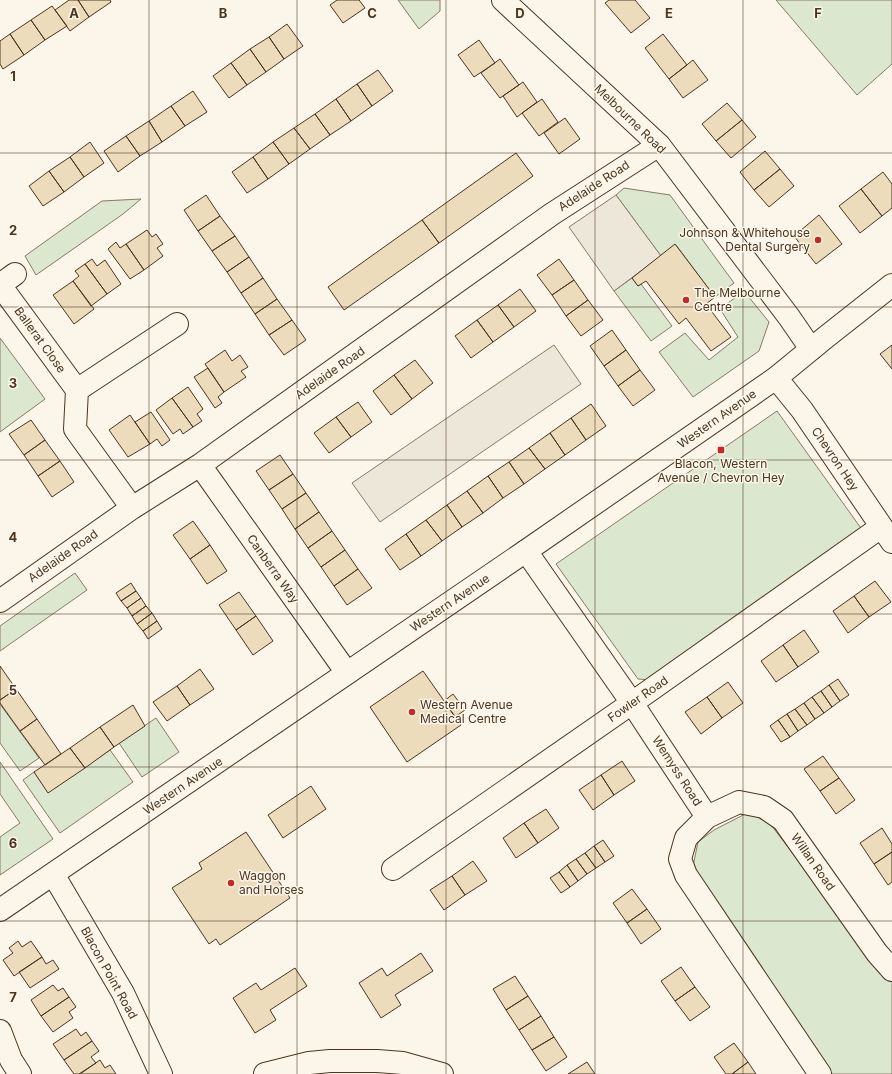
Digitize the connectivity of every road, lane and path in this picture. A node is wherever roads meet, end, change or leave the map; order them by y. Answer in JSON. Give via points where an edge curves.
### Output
{"nodes":[{"id":1,"x":503,"y":0,"type":"edge"},
{"id":2,"x":659,"y":145,"type":"junction"},
{"id":3,"x":15,"y":274,"type":"dead end"},
{"id":4,"x":892,"y":285,"type":"edge"},
{"id":5,"x":177,"y":324,"type":"dead end"},
{"id":6,"x":811,"y":349,"type":"junction"},
{"id":7,"x":776,"y":378,"type":"junction"},
{"id":8,"x":77,"y":390,"type":"junction"},
{"id":9,"x":200,"y":465,"type":"junction"},
{"id":10,"x":132,"y":508,"type":"junction"},
{"id":11,"x":887,"y":535,"type":"edge"},
{"id":12,"x":526,"y":551,"type":"junction"},
{"id":13,"x":0,"y":601,"type":"edge"},
{"id":14,"x":347,"y":673,"type":"junction"},
{"id":15,"x":632,"y":703,"type":"junction"},
{"id":16,"x":707,"y":817,"type":"junction"},
{"id":17,"x":394,"y":869,"type":"dead end"},
{"id":18,"x":53,"y":874,"type":"junction"},
{"id":19,"x":0,"y":910,"type":"edge"},
{"id":20,"x":892,"y":970,"type":"edge"},
{"id":21,"x":0,"y":1031,"type":"edge"},
{"id":22,"x":11,"y":1067,"type":"edge"},
{"id":23,"x":161,"y":1074,"type":"edge"},
{"id":24,"x":264,"y":1074,"type":"edge"},
{"id":25,"x":442,"y":1074,"type":"edge"},
{"id":26,"x":820,"y":1074,"type":"edge"}],
"edges":[{"from":1,"to":2,"type":"street","name":"Melbourne Road"},
{"from":2,"to":6,"type":"street","name":"Melbourne Road"},
{"from":2,"to":9,"type":"street","name":"Adelaide Road","via":[[552,214]]},
{"from":3,"to":8,"type":"street","name":"Ballerat Close","via":[[0,285]]},
{"from":4,"to":6,"type":"street","name":"Western Avenue"},
{"from":5,"to":8,"type":"street"},
{"from":6,"to":7,"type":"street","name":"Western Avenue"},
{"from":7,"to":11,"type":"street","name":"Chevron Hey","via":[[802,410]]},
{"from":7,"to":12,"type":"street","name":"Western Avenue"},
{"from":8,"to":10,"type":"street","via":[[75,429]]},
{"from":9,"to":10,"type":"street","name":"Adelaide Road"},
{"from":9,"to":14,"type":"street","name":"Canberra Way"},
{"from":10,"to":13,"type":"street","name":"Adelaide Road"},
{"from":11,"to":15,"type":"street","name":"Fowler Road"},
{"from":12,"to":14,"type":"street","name":"Western Avenue"},
{"from":12,"to":15,"type":"street","name":"Wemyss Road"},
{"from":14,"to":18,"type":"street","name":"Western Avenue"},
{"from":15,"to":16,"type":"street","name":"Wemyss Road"},
{"from":15,"to":17,"type":"street","name":"Fowler Road"},
{"from":16,"to":20,"type":"street","name":"Willan Road","via":[[739,802],[764,807],[783,820],[877,953]]},
{"from":16,"to":26,"type":"street","name":"Wemyss Road","via":[[686,838],[680,859],[686,875]]},
{"from":18,"to":19,"type":"street","name":"Western Avenue"},
{"from":18,"to":23,"type":"street","name":"Blacon Point Road","via":[[123,993]]},
{"from":21,"to":22,"type":"street"},
{"from":24,"to":25,"type":"street","via":[[309,1063],[330,1061],[403,1063]]}]}
